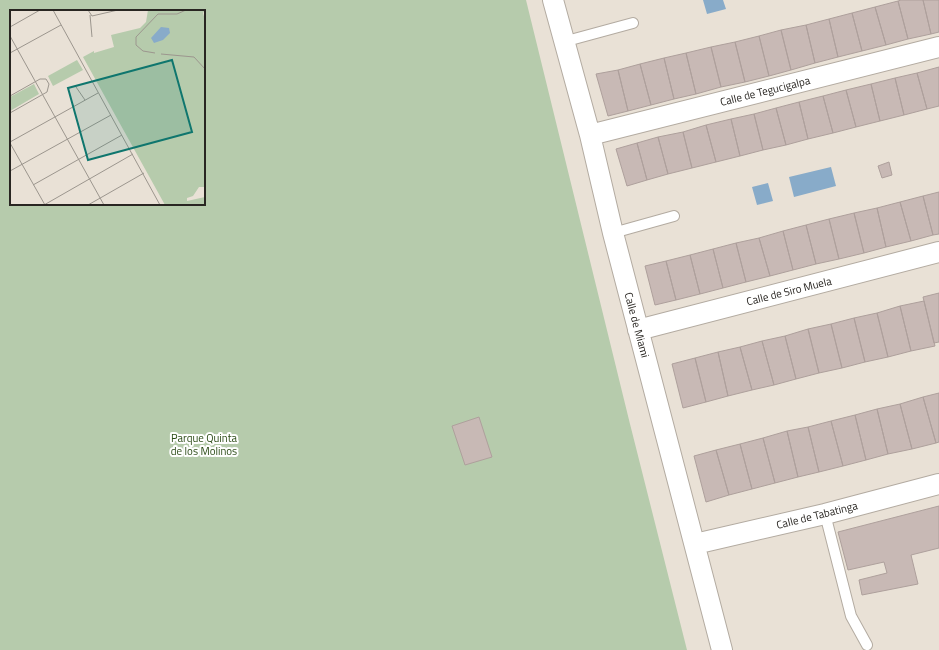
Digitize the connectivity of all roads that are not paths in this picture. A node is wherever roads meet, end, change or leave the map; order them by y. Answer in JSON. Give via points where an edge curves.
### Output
{"nodes":[{"id":1,"x":553,"y":0,"type":"edge"},
{"id":2,"x":633,"y":23,"type":"dead end"},
{"id":3,"x":563,"y":42,"type":"junction"},
{"id":4,"x":939,"y":47,"type":"edge"},
{"id":5,"x":590,"y":135,"type":"junction"},
{"id":6,"x":674,"y":216,"type":"dead end"},
{"id":7,"x":613,"y":233,"type":"junction"},
{"id":8,"x":939,"y":252,"type":"edge"},
{"id":9,"x":638,"y":330,"type":"junction"},
{"id":10,"x":939,"y":484,"type":"edge"},
{"id":11,"x":825,"y":514,"type":"junction"},
{"id":12,"x":695,"y":544,"type":"junction"},
{"id":13,"x":867,"y":644,"type":"dead end"},
{"id":14,"x":722,"y":650,"type":"edge"}],
"edges":[{"from":1,"to":3,"type":"street","name":"Calle de Miami"},
{"from":2,"to":3,"type":"lane"},
{"from":3,"to":5,"type":"street","name":"Calle de Miami"},
{"from":4,"to":5,"type":"street","name":"Calle de Tegucigalpa"},
{"from":5,"to":7,"type":"street","name":"Calle de Miami"},
{"from":6,"to":7,"type":"lane"},
{"from":7,"to":9,"type":"street","name":"Calle de Miami"},
{"from":8,"to":9,"type":"street","name":"Calle de Siro Muela"},
{"from":9,"to":12,"type":"street","name":"Calle de Miami"},
{"from":10,"to":11,"type":"street","name":"Calle de Tabatinga"},
{"from":11,"to":12,"type":"street","name":"Calle de Tabatinga"},
{"from":11,"to":13,"type":"lane","via":[[851,616]]},
{"from":12,"to":14,"type":"street","name":"Calle de Miami"}]}
